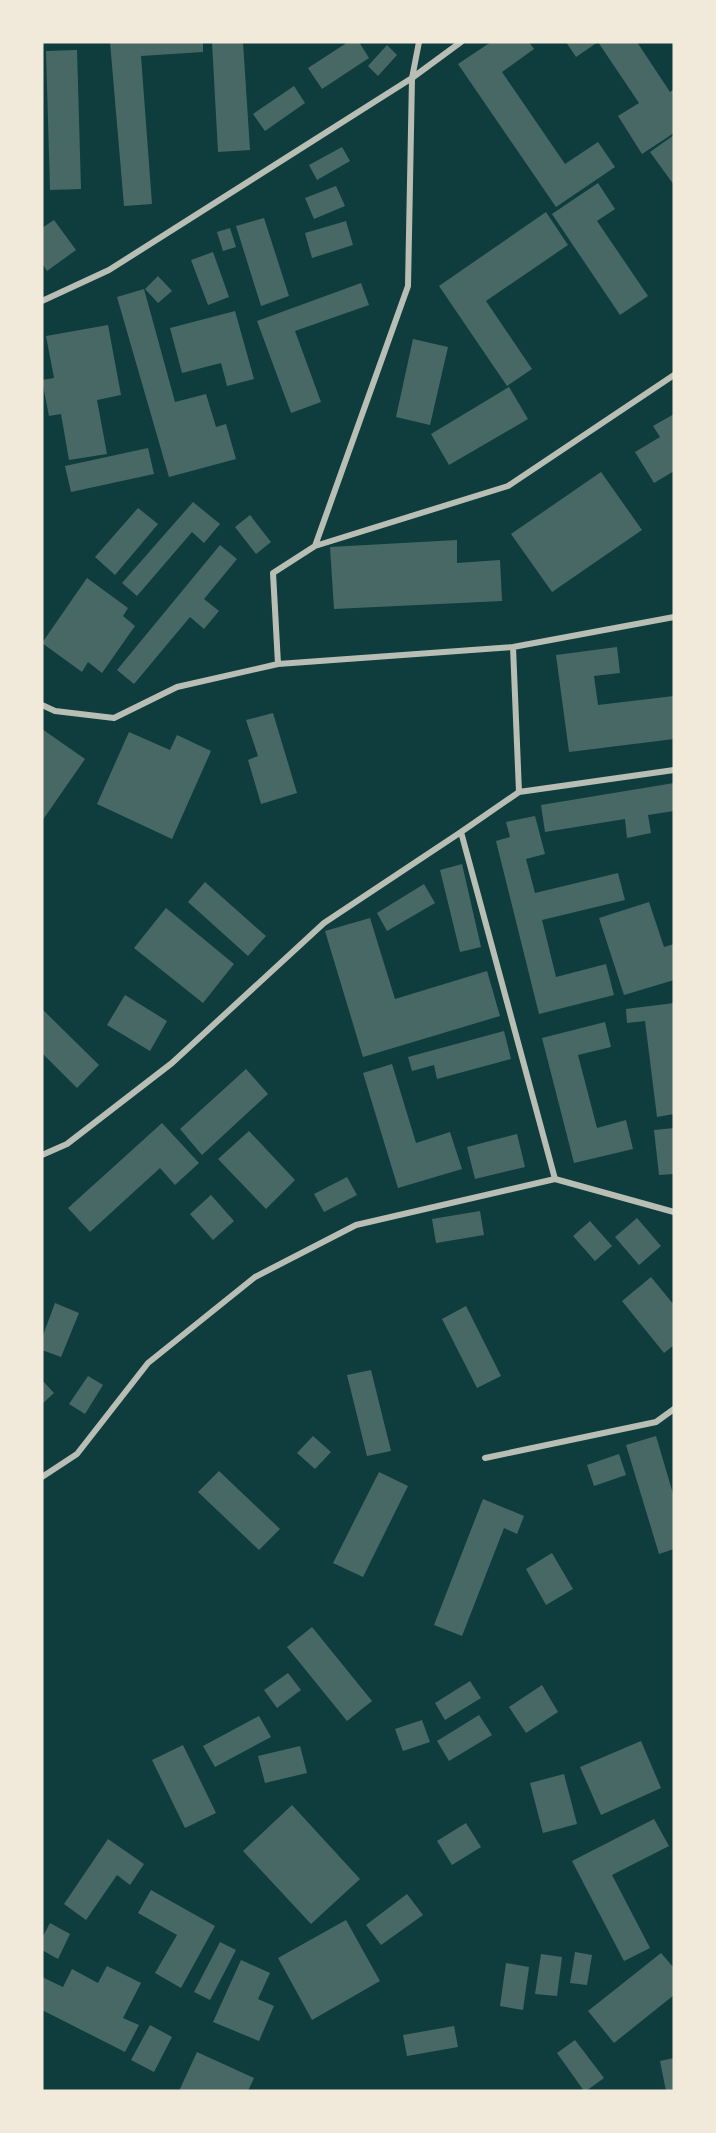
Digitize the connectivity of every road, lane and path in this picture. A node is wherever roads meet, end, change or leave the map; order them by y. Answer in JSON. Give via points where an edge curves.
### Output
{"nodes":[{"id":1,"x":419,"y":42,"type":"edge"},
{"id":2,"x":461,"y":42,"type":"edge"},
{"id":3,"x":412,"y":78,"type":"junction"},
{"id":4,"x":42,"y":301,"type":"edge"},
{"id":5,"x":674,"y":375,"type":"edge"},
{"id":6,"x":315,"y":546,"type":"junction"},
{"id":7,"x":674,"y":616,"type":"edge"},
{"id":8,"x":513,"y":647,"type":"junction"},
{"id":9,"x":278,"y":664,"type":"junction"},
{"id":10,"x":42,"y":705,"type":"edge"},
{"id":11,"x":674,"y":770,"type":"edge"},
{"id":12,"x":519,"y":792,"type":"junction"},
{"id":13,"x":461,"y":832,"type":"junction"},
{"id":14,"x":42,"y":1155,"type":"edge"},
{"id":15,"x":555,"y":1179,"type":"junction"},
{"id":16,"x":674,"y":1212,"type":"edge"},
{"id":17,"x":674,"y":1409,"type":"edge"},
{"id":18,"x":484,"y":1458,"type":"dead end"},
{"id":19,"x":42,"y":1477,"type":"edge"}],
"edges":[{"from":1,"to":3,"type":"street"},
{"from":2,"to":3,"type":"street"},
{"from":3,"to":4,"type":"street","via":[[109,270]]},
{"from":3,"to":6,"type":"street","via":[[408,286]]},
{"from":5,"to":6,"type":"street","via":[[508,486]]},
{"from":6,"to":9,"type":"street","via":[[273,573]]},
{"from":7,"to":8,"type":"street"},
{"from":8,"to":9,"type":"street"},
{"from":8,"to":12,"type":"street"},
{"from":9,"to":10,"type":"street","via":[[177,687],[114,718],[55,711]]},
{"from":11,"to":12,"type":"street"},
{"from":12,"to":13,"type":"street"},
{"from":13,"to":14,"type":"street","via":[[324,923],[172,1063],[67,1144]]},
{"from":13,"to":15,"type":"street"},
{"from":15,"to":16,"type":"street"},
{"from":15,"to":19,"type":"street","via":[[356,1225],[255,1277],[148,1363],[77,1454]]},
{"from":17,"to":18,"type":"street","via":[[656,1422]]}]}
